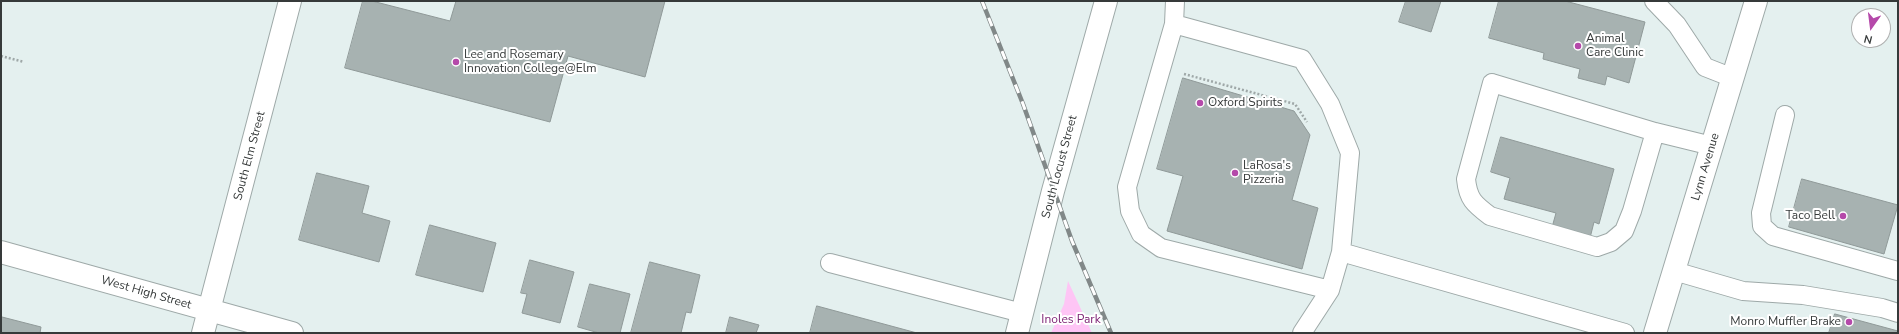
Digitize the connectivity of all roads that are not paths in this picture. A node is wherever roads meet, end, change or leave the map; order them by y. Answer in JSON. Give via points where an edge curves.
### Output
{"nodes":[{"id":1,"x":290,"y":1,"type":"edge"},
{"id":2,"x":1106,"y":1,"type":"edge"},
{"id":3,"x":1175,"y":1,"type":"edge"},
{"id":4,"x":1654,"y":1,"type":"edge"},
{"id":5,"x":1756,"y":1,"type":"edge"},
{"id":6,"x":1174,"y":24,"type":"junction"},
{"id":7,"x":1733,"y":78,"type":"junction"},
{"id":8,"x":1786,"y":115,"type":"dead end"},
{"id":9,"x":1655,"y":132,"type":"junction"},
{"id":10,"x":1712,"y":146,"type":"junction"},
{"id":11,"x":1,"y":252,"type":"edge"},
{"id":12,"x":1341,"y":252,"type":"junction"},
{"id":13,"x":830,"y":263,"type":"dead end"},
{"id":14,"x":1674,"y":271,"type":"junction"},
{"id":15,"x":1898,"y":271,"type":"edge"},
{"id":16,"x":1330,"y":290,"type":"junction"},
{"id":17,"x":209,"y":311,"type":"junction"},
{"id":18,"x":1898,"y":313,"type":"edge"},
{"id":19,"x":1019,"y":323,"type":"edge"},
{"id":20,"x":203,"y":333,"type":"edge"},
{"id":21,"x":292,"y":333,"type":"edge"},
{"id":22,"x":1302,"y":333,"type":"edge"},
{"id":23,"x":1625,"y":333,"type":"edge"},
{"id":24,"x":1655,"y":333,"type":"edge"}],
"edges":[{"from":1,"to":17,"type":"street","name":"South Elm Street"},
{"from":2,"to":19,"type":"street","name":"South Locust Street"},
{"from":3,"to":6,"type":"lane"},
{"from":4,"to":7,"type":"lane","via":[[1677,25],[1705,67]]},
{"from":5,"to":7,"type":"street","name":"Lynn Avenue"},
{"from":6,"to":12,"type":"lane","via":[[1302,59],[1330,104],[1350,154]]},
{"from":6,"to":16,"type":"lane","via":[[1127,187],[1130,211],[1141,234],[1161,248]]},
{"from":7,"to":10,"type":"street","name":"Lynn Avenue"},
{"from":8,"to":15,"type":"lane","via":[[1761,213],[1762,226],[1774,236]]},
{"from":9,"to":9,"type":"lane","via":[[1492,83],[1466,179],[1468,194],[1475,206],[1490,216],[1597,247],[1610,242],[1624,231]]},
{"from":9,"to":10,"type":"lane"},
{"from":10,"to":14,"type":"street","name":"Lynn Avenue"},
{"from":11,"to":17,"type":"street","name":"West High Street"},
{"from":12,"to":16,"type":"lane"},
{"from":12,"to":23,"type":"lane"},
{"from":13,"to":19,"type":"lane"},
{"from":14,"to":18,"type":"lane","via":[[1743,291],[1803,295]]},
{"from":14,"to":24,"type":"street","name":"Lynn Avenue"},
{"from":16,"to":22,"type":"lane"},
{"from":17,"to":20,"type":"street","name":"South Elm Street"},
{"from":17,"to":21,"type":"street","name":"West High Street"}]}
